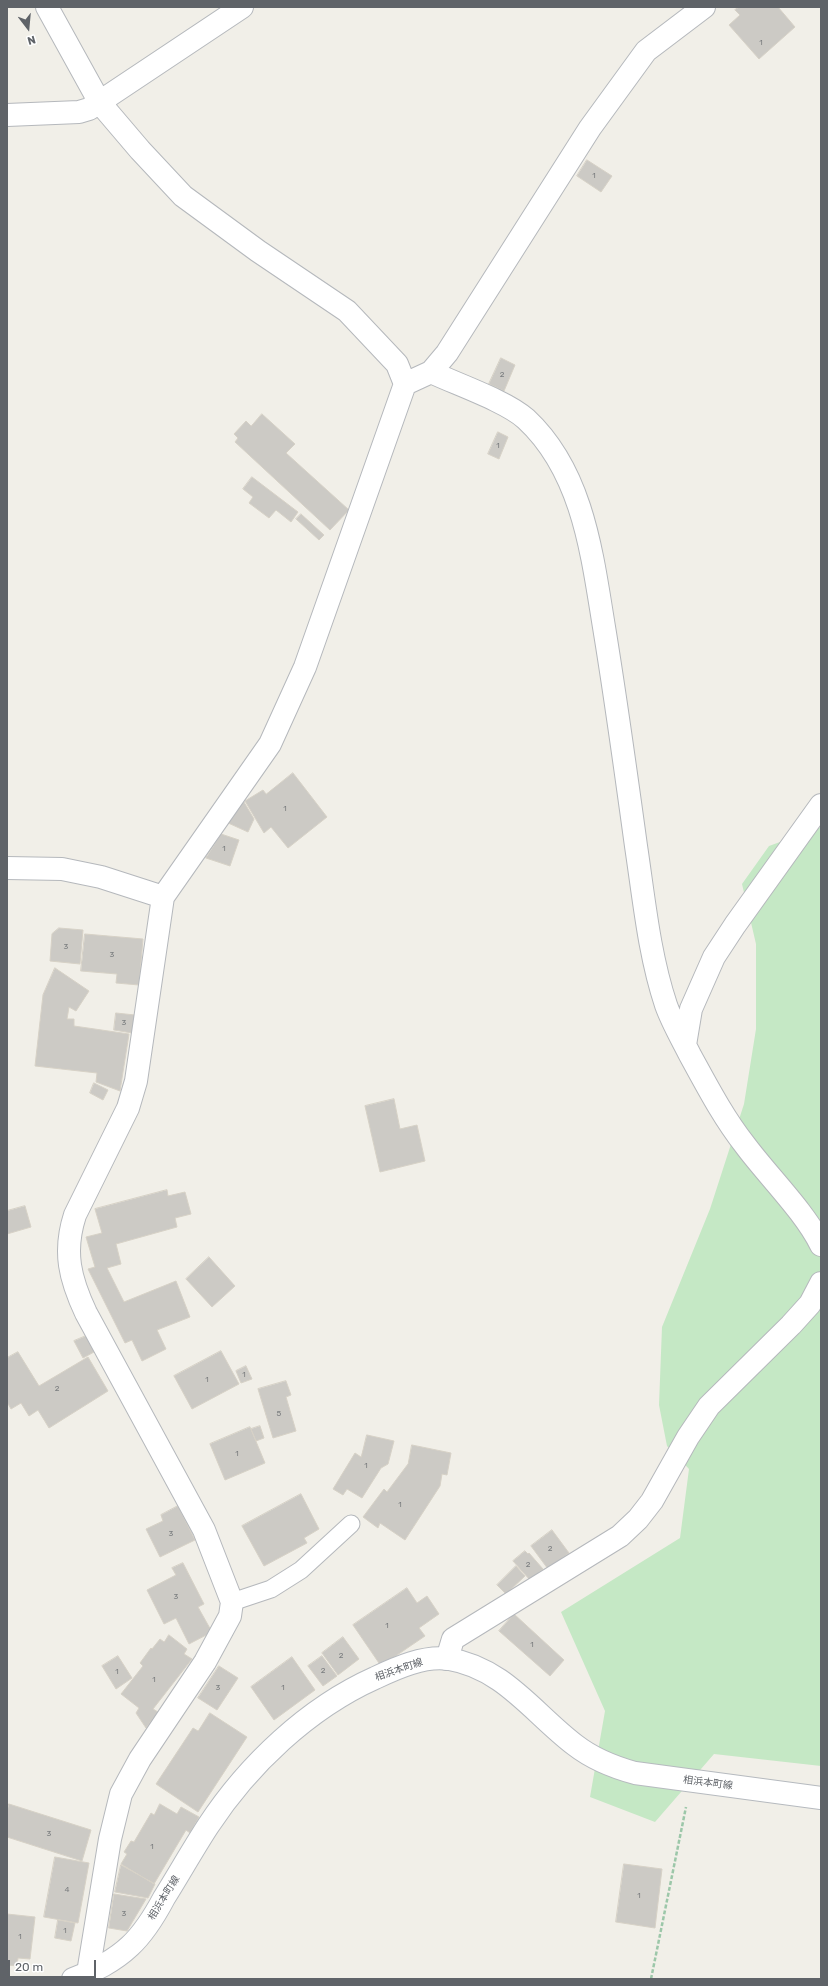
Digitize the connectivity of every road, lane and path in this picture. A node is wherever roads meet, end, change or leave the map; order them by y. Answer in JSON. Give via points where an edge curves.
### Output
{"nodes":[{"id":1,"x":47,"y":7,"type":"edge"},
{"id":2,"x":242,"y":7,"type":"edge"},
{"id":3,"x":704,"y":7,"type":"edge"},
{"id":4,"x":100,"y":103,"type":"junction"},
{"id":5,"x":7,"y":115,"type":"edge"},
{"id":6,"x":431,"y":372,"type":"junction"},
{"id":7,"x":405,"y":384,"type":"junction"},
{"id":8,"x":821,"y":806,"type":"edge"},
{"id":9,"x":7,"y":868,"type":"edge"},
{"id":10,"x":163,"y":897,"type":"junction"},
{"id":11,"x":685,"y":1045,"type":"junction"},
{"id":12,"x":821,"y":1246,"type":"edge"},
{"id":13,"x":821,"y":1283,"type":"edge"},
{"id":14,"x":352,"y":1524,"type":"dead end"},
{"id":15,"x":232,"y":1602,"type":"junction"},
{"id":16,"x":447,"y":1659,"type":"junction"},
{"id":17,"x":692,"y":1781,"type":"junction"},
{"id":18,"x":821,"y":1798,"type":"edge"},
{"id":19,"x":80,"y":1976,"type":"edge"},
{"id":20,"x":651,"y":1979,"type":"edge"}],
"edges":[{"from":1,"to":4,"type":"street"},
{"from":2,"to":4,"type":"street"},
{"from":3,"to":6,"type":"street","via":[[646,51],[590,128],[447,353]]},
{"from":4,"to":5,"type":"street","via":[[79,112]]},
{"from":4,"to":7,"type":"street","via":[[183,196],[347,311],[397,364]]},
{"from":6,"to":7,"type":"street"},
{"from":6,"to":11,"type":"street","via":[[503,404],[524,417],[545,440],[563,466],[578,502],[594,569],[614,685],[644,906],[657,975],[667,1008]]},
{"from":7,"to":10,"type":"street","via":[[304,667],[270,744]]},
{"from":8,"to":11,"type":"street","via":[[714,957],[691,1009]]},
{"from":9,"to":10,"type":"street","via":[[62,869],[101,877]]},
{"from":10,"to":15,"type":"street","via":[[136,1082],[128,1108],[75,1215],[69,1233],[69,1263],[75,1290],[86,1313],[204,1530]]},
{"from":11,"to":12,"type":"street","via":[[717,1107],[802,1217]]},
{"from":13,"to":16,"type":"street","via":[[810,1304],[791,1326],[709,1406],[688,1437],[652,1501],[638,1519],[620,1536],[453,1639]]},
{"from":14,"to":15,"type":"lane","via":[[301,1570],[271,1588]]},
{"from":15,"to":19,"type":"street","via":[[230,1616],[205,1662],[140,1759],[120,1794]]},
{"from":16,"to":17,"type":"street","name":"相浜本町線","via":[[470,1664],[493,1675],[512,1688],[575,1745],[613,1767],[635,1773]]},
{"from":16,"to":19,"type":"street","name":"相浜本町線","via":[[429,1659],[390,1671],[350,1689],[276,1746],[250,1770],[209,1825],[145,1929],[131,1946],[103,1966]]},
{"from":17,"to":18,"type":"street","name":"相浜本町線"},
{"from":17,"to":20,"type":"path"}]}
